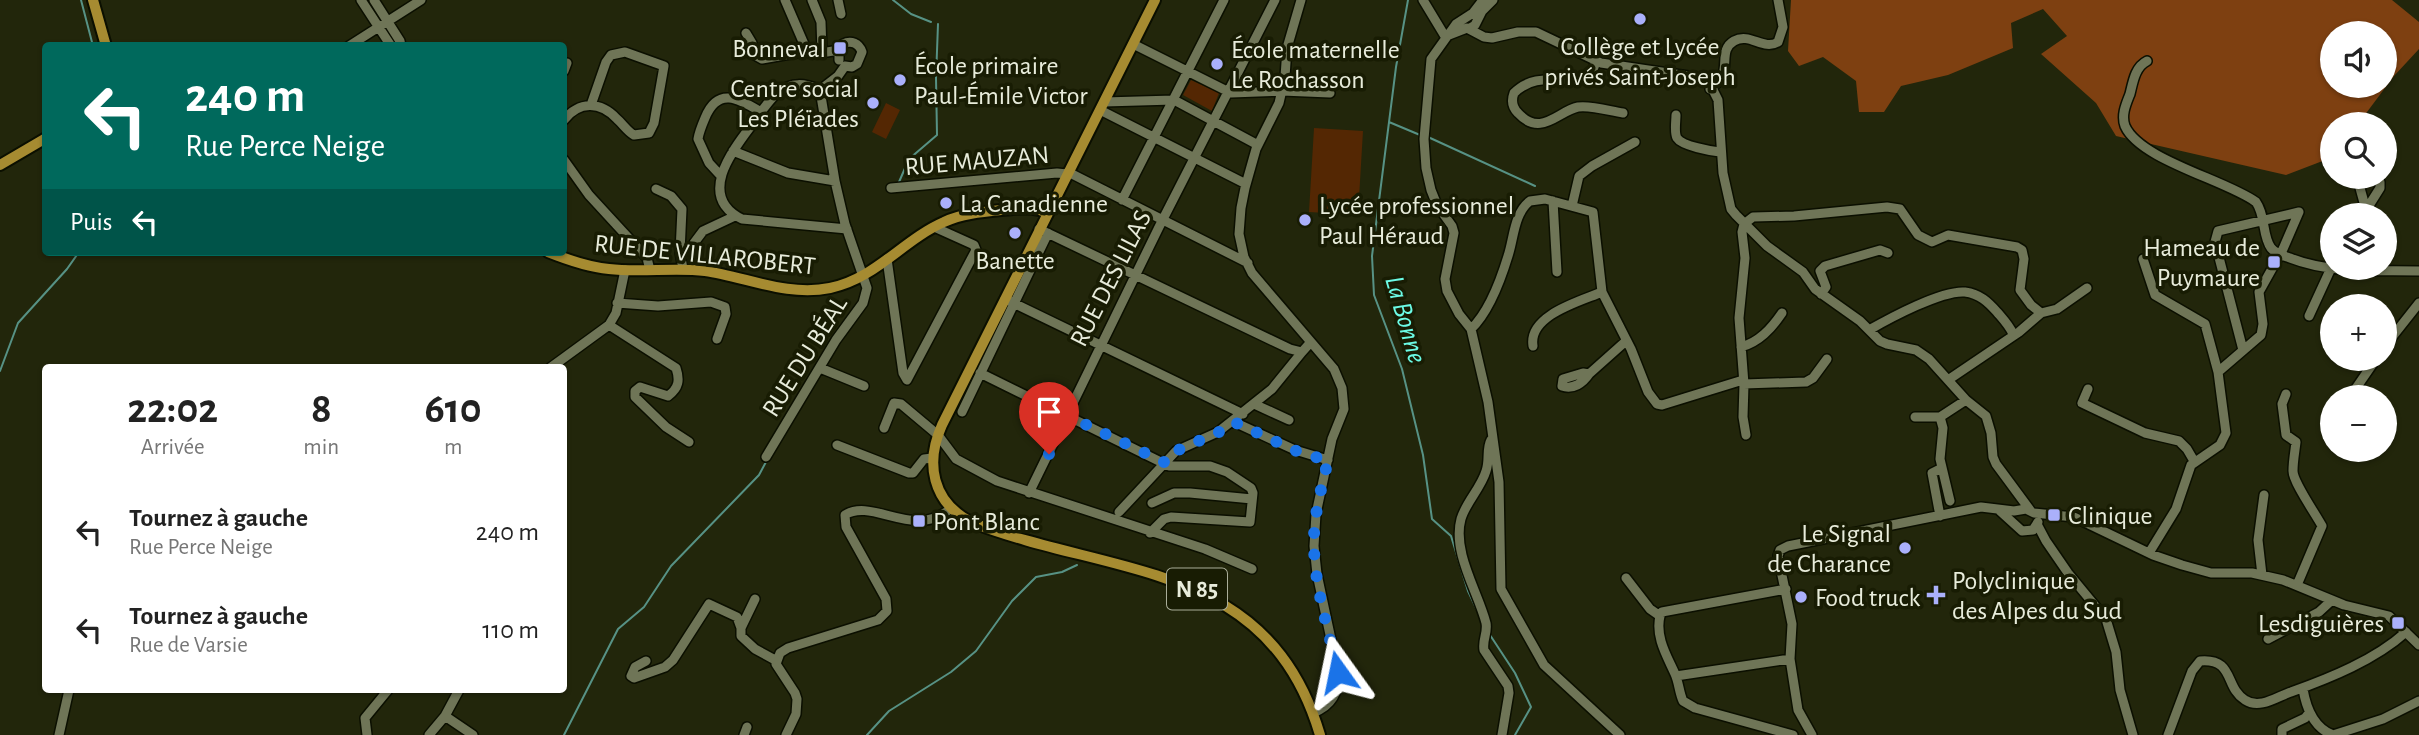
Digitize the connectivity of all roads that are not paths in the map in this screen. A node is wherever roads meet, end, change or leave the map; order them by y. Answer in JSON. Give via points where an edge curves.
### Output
{"nodes":[{"id":1,"x":93,"y":0,"type":"edge"},
{"id":2,"x":361,"y":0,"type":"edge"},
{"id":3,"x":374,"y":0,"type":"edge"},
{"id":4,"x":421,"y":0,"type":"edge"},
{"id":5,"x":785,"y":0,"type":"edge"},
{"id":6,"x":812,"y":0,"type":"edge"},
{"id":7,"x":838,"y":0,"type":"edge"},
{"id":8,"x":1155,"y":0,"type":"edge"},
{"id":9,"x":1224,"y":0,"type":"edge"},
{"id":10,"x":1275,"y":0,"type":"edge"},
{"id":11,"x":1301,"y":0,"type":"edge"},
{"id":12,"x":1423,"y":0,"type":"edge"},
{"id":13,"x":1483,"y":0,"type":"edge"},
{"id":14,"x":1493,"y":0,"type":"edge"},
{"id":15,"x":1779,"y":2,"type":"edge"},
{"id":16,"x":841,"y":15,"type":"dead end"},
{"id":17,"x":388,"y":21,"type":"junction"},
{"id":18,"x":1472,"y":24,"type":"junction"},
{"id":19,"x":379,"y":27,"type":"junction"},
{"id":20,"x":746,"y":33,"type":"dead end"},
{"id":21,"x":1447,"y":37,"type":"junction"},
{"id":22,"x":105,"y":42,"type":"edge"},
{"id":23,"x":355,"y":42,"type":"edge"},
{"id":24,"x":388,"y":42,"type":"edge"},
{"id":25,"x":401,"y":42,"type":"edge"},
{"id":26,"x":1133,"y":44,"type":"junction"},
{"id":27,"x":807,"y":51,"type":"junction"},
{"id":28,"x":825,"y":52,"type":"junction"},
{"id":29,"x":2147,"y":61,"type":"dead end"},
{"id":30,"x":1596,"y":62,"type":"junction"},
{"id":31,"x":1188,"y":72,"type":"junction"},
{"id":32,"x":1714,"y":86,"type":"junction"},
{"id":33,"x":820,"y":90,"type":"junction"},
{"id":34,"x":1282,"y":91,"type":"junction"},
{"id":35,"x":1227,"y":92,"type":"junction"},
{"id":36,"x":1330,"y":93,"type":"dead end"},
{"id":37,"x":1174,"y":100,"type":"junction"},
{"id":38,"x":591,"y":105,"type":"junction"},
{"id":39,"x":1102,"y":106,"type":"junction"},
{"id":40,"x":761,"y":112,"type":"junction"},
{"id":41,"x":1623,"y":113,"type":"dead end"},
{"id":42,"x":1676,"y":115,"type":"dead end"},
{"id":43,"x":567,"y":117,"type":"edge"},
{"id":44,"x":1213,"y":121,"type":"junction"},
{"id":45,"x":1154,"y":138,"type":"junction"},
{"id":46,"x":42,"y":140,"type":"edge"},
{"id":47,"x":1635,"y":142,"type":"dead end"},
{"id":48,"x":1258,"y":145,"type":"junction"},
{"id":49,"x":733,"y":151,"type":"junction"},
{"id":50,"x":1720,"y":152,"type":"junction"},
{"id":51,"x":1194,"y":158,"type":"junction"},
{"id":52,"x":0,"y":165,"type":"edge"},
{"id":53,"x":568,"y":172,"type":"edge"},
{"id":54,"x":1067,"y":174,"type":"junction"},
{"id":55,"x":721,"y":176,"type":"junction"},
{"id":56,"x":835,"y":181,"type":"junction"},
{"id":57,"x":1246,"y":184,"type":"junction"},
{"id":58,"x":891,"y":188,"type":"dead end"},
{"id":59,"x":656,"y":189,"type":"dead end"},
{"id":60,"x":1122,"y":200,"type":"junction"},
{"id":61,"x":1553,"y":201,"type":"junction"},
{"id":62,"x":1572,"y":206,"type":"junction"},
{"id":63,"x":1044,"y":211,"type":"junction"},
{"id":64,"x":735,"y":216,"type":"junction"},
{"id":65,"x":2264,"y":219,"type":"junction"},
{"id":66,"x":1162,"y":221,"type":"junction"},
{"id":67,"x":1744,"y":224,"type":"junction"},
{"id":68,"x":934,"y":227,"type":"junction"},
{"id":69,"x":847,"y":229,"type":"junction"},
{"id":70,"x":1043,"y":231,"type":"junction"},
{"id":71,"x":694,"y":243,"type":"dead end"},
{"id":72,"x":1888,"y":253,"type":"dead end"},
{"id":73,"x":2279,"y":254,"type":"junction"},
{"id":74,"x":561,"y":256,"type":"edge"},
{"id":75,"x":887,"y":259,"type":"junction"},
{"id":76,"x":2143,"y":259,"type":"dead end"},
{"id":77,"x":1248,"y":263,"type":"junction"},
{"id":78,"x":2320,"y":267,"type":"edge"},
{"id":79,"x":625,"y":270,"type":"junction"},
{"id":80,"x":650,"y":270,"type":"junction"},
{"id":81,"x":683,"y":270,"type":"junction"},
{"id":82,"x":2397,"y":270,"type":"edge"},
{"id":83,"x":2419,"y":271,"type":"edge"},
{"id":84,"x":1557,"y":272,"type":"dead end"},
{"id":85,"x":862,"y":276,"type":"junction"},
{"id":86,"x":1135,"y":276,"type":"junction"},
{"id":87,"x":2326,"y":280,"type":"edge"},
{"id":88,"x":2087,"y":288,"type":"dead end"},
{"id":89,"x":1602,"y":292,"type":"junction"},
{"id":90,"x":1821,"y":294,"type":"junction"},
{"id":91,"x":1010,"y":301,"type":"junction"},
{"id":92,"x":2419,"y":303,"type":"edge"},
{"id":93,"x":617,"y":308,"type":"junction"},
{"id":94,"x":1782,"y":313,"type":"dead end"},
{"id":95,"x":2041,"y":313,"type":"junction"},
{"id":96,"x":2309,"y":316,"type":"dead end"},
{"id":97,"x":609,"y":325,"type":"junction"},
{"id":98,"x":1471,"y":329,"type":"junction"},
{"id":99,"x":1869,"y":330,"type":"junction"},
{"id":100,"x":2397,"y":331,"type":"edge"},
{"id":101,"x":622,"y":332,"type":"junction"},
{"id":102,"x":2013,"y":334,"type":"junction"},
{"id":103,"x":717,"y":339,"type":"dead end"},
{"id":104,"x":1626,"y":341,"type":"junction"},
{"id":105,"x":1310,"y":343,"type":"junction"},
{"id":106,"x":1100,"y":346,"type":"junction"},
{"id":107,"x":1533,"y":346,"type":"dead end"},
{"id":108,"x":1741,"y":347,"type":"junction"},
{"id":109,"x":2243,"y":350,"type":"junction"},
{"id":110,"x":1302,"y":352,"type":"junction"},
{"id":111,"x":1827,"y":359,"type":"dead end"},
{"id":112,"x":555,"y":364,"type":"edge"},
{"id":113,"x":820,"y":368,"type":"junction"},
{"id":114,"x":2218,"y":372,"type":"junction"},
{"id":115,"x":980,"y":373,"type":"junction"},
{"id":116,"x":1589,"y":374,"type":"dead end"},
{"id":117,"x":1948,"y":380,"type":"junction"},
{"id":118,"x":1744,"y":382,"type":"junction"},
{"id":119,"x":864,"y":386,"type":"dead end"},
{"id":120,"x":2088,"y":389,"type":"dead end"},
{"id":121,"x":2286,"y":394,"type":"dead end"},
{"id":122,"x":1966,"y":400,"type":"junction"},
{"id":123,"x":1254,"y":404,"type":"junction"},
{"id":124,"x":962,"y":411,"type":"dead end"},
{"id":125,"x":1243,"y":414,"type":"junction"},
{"id":126,"x":1066,"y":415,"type":"junction"},
{"id":127,"x":1915,"y":417,"type":"dead end"},
{"id":128,"x":1940,"y":417,"type":"junction"},
{"id":129,"x":1289,"y":420,"type":"dead end"},
{"id":130,"x":1234,"y":422,"type":"junction"},
{"id":131,"x":884,"y":428,"type":"dead end"},
{"id":132,"x":938,"y":435,"type":"junction"},
{"id":133,"x":1746,"y":435,"type":"dead end"},
{"id":134,"x":1493,"y":439,"type":"junction"},
{"id":135,"x":689,"y":442,"type":"dead end"},
{"id":136,"x":837,"y":445,"type":"dead end"},
{"id":137,"x":766,"y":457,"type":"dead end"},
{"id":138,"x":932,"y":458,"type":"junction"},
{"id":139,"x":1328,"y":460,"type":"junction"},
{"id":140,"x":2194,"y":461,"type":"junction"},
{"id":141,"x":1166,"y":463,"type":"junction"},
{"id":142,"x":1942,"y":468,"type":"junction"},
{"id":143,"x":1029,"y":493,"type":"junction"},
{"id":144,"x":2019,"y":494,"type":"junction"},
{"id":145,"x":2264,"y":495,"type":"dead end"},
{"id":146,"x":1252,"y":499,"type":"junction"},
{"id":147,"x":1950,"y":501,"type":"dead end"},
{"id":148,"x":1152,"y":503,"type":"dead end"},
{"id":149,"x":951,"y":508,"type":"junction"},
{"id":150,"x":1119,"y":512,"type":"dead end"},
{"id":151,"x":2014,"y":513,"type":"junction"},
{"id":152,"x":1940,"y":516,"type":"junction"},
{"id":153,"x":2035,"y":517,"type":"junction"},
{"id":154,"x":2028,"y":531,"type":"junction"},
{"id":155,"x":1150,"y":533,"type":"junction"},
{"id":156,"x":2046,"y":541,"type":"junction"},
{"id":157,"x":2149,"y":553,"type":"junction"},
{"id":158,"x":1252,"y":569,"type":"dead end"},
{"id":159,"x":2262,"y":575,"type":"junction"},
{"id":160,"x":1626,"y":578,"type":"dead end"},
{"id":161,"x":2297,"y":585,"type":"junction"},
{"id":162,"x":1786,"y":590,"type":"junction"},
{"id":163,"x":755,"y":598,"type":"dead end"},
{"id":164,"x":2332,"y":600,"type":"junction"},
{"id":165,"x":1660,"y":616,"type":"junction"},
{"id":166,"x":741,"y":628,"type":"junction"},
{"id":167,"x":2406,"y":632,"type":"junction"},
{"id":168,"x":2268,"y":639,"type":"dead end"},
{"id":169,"x":2419,"y":645,"type":"edge"},
{"id":170,"x":1790,"y":659,"type":"junction"},
{"id":171,"x":776,"y":660,"type":"junction"},
{"id":172,"x":646,"y":661,"type":"dead end"},
{"id":173,"x":1676,"y":676,"type":"junction"},
{"id":174,"x":2303,"y":689,"type":"junction"},
{"id":175,"x":68,"y":693,"type":"edge"},
{"id":176,"x":386,"y":693,"type":"edge"},
{"id":177,"x":457,"y":693,"type":"edge"},
{"id":178,"x":2419,"y":701,"type":"edge"},
{"id":179,"x":1311,"y":709,"type":"junction"},
{"id":180,"x":2309,"y":713,"type":"junction"},
{"id":181,"x":445,"y":716,"type":"junction"},
{"id":182,"x":59,"y":735,"type":"edge"},
{"id":183,"x":367,"y":735,"type":"edge"},
{"id":184,"x":429,"y":735,"type":"edge"},
{"id":185,"x":473,"y":735,"type":"edge"},
{"id":186,"x":786,"y":735,"type":"edge"},
{"id":187,"x":1320,"y":735,"type":"edge"},
{"id":188,"x":1502,"y":735,"type":"edge"},
{"id":189,"x":1620,"y":735,"type":"edge"},
{"id":190,"x":1793,"y":735,"type":"edge"},
{"id":191,"x":1812,"y":735,"type":"edge"},
{"id":192,"x":2133,"y":735,"type":"edge"},
{"id":193,"x":2168,"y":735,"type":"edge"},
{"id":194,"x":2281,"y":735,"type":"edge"},
{"id":195,"x":2333,"y":735,"type":"edge"}],
"edges":[{"from":1,"to":22,"type":"main road"},
{"from":2,"to":19,"type":"street"},
{"from":3,"to":17,"type":"street"},
{"from":4,"to":17,"type":"street"},
{"from":5,"to":27,"type":"street"},
{"from":6,"to":28,"type":"street"},
{"from":7,"to":16,"type":"street"},
{"from":8,"to":26,"type":"main road"},
{"from":9,"to":31,"type":"street"},
{"from":10,"to":35,"type":"street","name":"RUE DES LILAS"},
{"from":11,"to":34,"type":"street","via":[[1289,39]]},
{"from":12,"to":21,"type":"street"},
{"from":13,"to":18,"type":"street"},
{"from":14,"to":18,"type":"street"},
{"from":15,"to":32,"type":"street","via":[[1783,27],[1778,42],[1734,41],[1726,50],[1723,74]]},
{"from":17,"to":19,"type":"street"},
{"from":17,"to":25,"type":"street"},
{"from":18,"to":21,"type":"street"},
{"from":18,"to":30,"type":"street","via":[[1492,38],[1536,32]]},
{"from":19,"to":23,"type":"street"},
{"from":19,"to":24,"type":"street"},
{"from":20,"to":27,"type":"street","via":[[753,54],[762,59]]},
{"from":21,"to":98,"type":"street","via":[[1430,65],[1426,160],[1431,190],[1454,233],[1447,291]]},
{"from":26,"to":31,"type":"street"},
{"from":26,"to":39,"type":"main road"},
{"from":27,"to":28,"type":"street"},
{"from":28,"to":33,"type":"street","via":[[841,59],[838,76]]},
{"from":29,"to":65,"type":"street","via":[[2136,72],[2123,113],[2129,132],[2163,157],[2251,198]]},
{"from":30,"to":32,"type":"street","via":[[1685,75]]},
{"from":30,"to":41,"type":"street","via":[[1586,78],[1528,83],[1514,93],[1514,108],[1524,119],[1543,123],[1578,107]]},
{"from":31,"to":35,"type":"street"},
{"from":31,"to":37,"type":"street"},
{"from":32,"to":50,"type":"street"},
{"from":33,"to":40,"type":"street","via":[[799,83],[788,85]]},
{"from":33,"to":56,"type":"street"},
{"from":34,"to":35,"type":"street"},
{"from":34,"to":36,"type":"street"},
{"from":34,"to":48,"type":"street"},
{"from":35,"to":44,"type":"street","name":"RUE DES LILAS"},
{"from":37,"to":39,"type":"street"},
{"from":37,"to":44,"type":"street"},
{"from":37,"to":45,"type":"street"},
{"from":38,"to":38,"type":"street","via":[[610,112],[634,135],[649,133],[664,66],[625,52],[611,55]]},
{"from":38,"to":43,"type":"street","via":[[577,107]]},
{"from":39,"to":45,"type":"street"},
{"from":39,"to":54,"type":"main road"},
{"from":40,"to":49,"type":"street"},
{"from":40,"to":55,"type":"street","via":[[729,98],[716,101],[708,110],[698,139]]},
{"from":42,"to":50,"type":"street","via":[[1678,140]]},
{"from":44,"to":48,"type":"street"},
{"from":44,"to":51,"type":"street","name":"RUE DES LILAS"},
{"from":45,"to":51,"type":"street"},
{"from":45,"to":60,"type":"street"},
{"from":46,"to":52,"type":"main road"},
{"from":47,"to":62,"type":"street","via":[[1579,176]]},
{"from":48,"to":57,"type":"street"},
{"from":49,"to":55,"type":"street"},
{"from":49,"to":56,"type":"street","via":[[788,173]]},
{"from":50,"to":67,"type":"street","via":[[1731,209]]},
{"from":51,"to":57,"type":"street"},
{"from":51,"to":66,"type":"street","name":"RUE DES LILAS"},
{"from":53,"to":80,"type":"street","via":[[647,258]]},
{"from":54,"to":58,"type":"street","name":"RUE MAUZAN"},
{"from":54,"to":60,"type":"street"},
{"from":54,"to":63,"type":"main road","via":[[1056,181]]},
{"from":55,"to":64,"type":"street","via":[[722,196]]},
{"from":56,"to":69,"type":"street"},
{"from":57,"to":77,"type":"street","via":[[1239,222]]},
{"from":59,"to":81,"type":"street","via":[[671,196],[682,209]]},
{"from":60,"to":66,"type":"street"},
{"from":61,"to":62,"type":"street"},
{"from":61,"to":84,"type":"street"},
{"from":61,"to":98,"type":"street","via":[[1535,199],[1523,207],[1492,296]]},
{"from":62,"to":89,"type":"street","via":[[1589,209],[1595,216]]},
{"from":63,"to":68,"type":"main road","name":"RUE DE VILLAROBERT","via":[[971,214]]},
{"from":63,"to":70,"type":"main road"},
{"from":64,"to":69,"type":"street"},
{"from":64,"to":71,"type":"street","via":[[703,231]]},
{"from":65,"to":73,"type":"street","via":[[2270,246]]},
{"from":65,"to":73,"type":"street","via":[[2299,212]]},
{"from":65,"to":109,"type":"street","via":[[2218,231],[2216,242]]},
{"from":66,"to":77,"type":"street"},
{"from":66,"to":86,"type":"street","name":"RUE DES LILAS"},
{"from":67,"to":90,"type":"street","via":[[1804,272]]},
{"from":67,"to":95,"type":"street","via":[[1753,217],[1900,209],[1917,235],[1931,242],[1948,235],[2022,250],[2020,290]]},
{"from":67,"to":108,"type":"street"},
{"from":68,"to":75,"type":"main road","name":"RUE DE VILLAROBERT"},
{"from":68,"to":75,"type":"street","via":[[976,250],[905,379]]},
{"from":69,"to":85,"type":"street"},
{"from":70,"to":86,"type":"street"},
{"from":70,"to":91,"type":"main road"},
{"from":72,"to":90,"type":"street","via":[[1880,250],[1825,266],[1820,271],[1825,284]]},
{"from":73,"to":78,"type":"street"},
{"from":73,"to":109,"type":"street","via":[[2259,292],[2263,330]]},
{"from":74,"to":79,"type":"main road","name":"RUE DE VILLAROBERT"},
{"from":75,"to":85,"type":"main road","name":"RUE DE VILLAROBERT"},
{"from":76,"to":114,"type":"street","via":[[2155,295],[2205,324]]},
{"from":77,"to":105,"type":"street"},
{"from":79,"to":80,"type":"main road","name":"RUE DE VILLAROBERT"},
{"from":79,"to":93,"type":"street"},
{"from":80,"to":81,"type":"main road","name":"RUE DE VILLAROBERT"},
{"from":81,"to":85,"type":"main road","name":"RUE DE VILLAROBERT","via":[[797,290],[828,289]]},
{"from":82,"to":83,"type":"street"},
{"from":85,"to":113,"type":"street","name":"RUE DU BÉAL","via":[[866,297]]},
{"from":86,"to":106,"type":"street","name":"RUE DES LILAS"},
{"from":86,"to":110,"type":"street"},
{"from":87,"to":96,"type":"street"},
{"from":88,"to":95,"type":"street","via":[[2057,309]]},
{"from":89,"to":104,"type":"street"},
{"from":89,"to":107,"type":"street","via":[[1555,311],[1535,331]]},
{"from":90,"to":99,"type":"street"},
{"from":91,"to":106,"type":"street"},
{"from":91,"to":115,"type":"street"},
{"from":91,"to":132,"type":"main road"},
{"from":92,"to":100,"type":"street"},
{"from":93,"to":97,"type":"street"},
{"from":93,"to":101,"type":"street"},
{"from":93,"to":103,"type":"street","via":[[711,302],[725,307]]},
{"from":94,"to":108,"type":"street","via":[[1753,344]]},
{"from":95,"to":102,"type":"street"},
{"from":97,"to":101,"type":"street"},
{"from":97,"to":112,"type":"street"},
{"from":98,"to":134,"type":"street"},
{"from":99,"to":102,"type":"street","via":[[1899,313],[1968,292],[1984,298]]},
{"from":99,"to":117,"type":"street","via":[[1887,344],[1923,354]]},
{"from":101,"to":135,"type":"street","via":[[676,368],[679,378],[668,396],[639,387],[635,397]]},
{"from":102,"to":117,"type":"street"},
{"from":104,"to":116,"type":"street"},
{"from":104,"to":118,"type":"street","via":[[1648,392],[1660,405]]},
{"from":105,"to":110,"type":"street"},
{"from":105,"to":139,"type":"street","via":[[1334,369],[1343,395],[1344,409]]},
{"from":106,"to":125,"type":"street"},
{"from":106,"to":126,"type":"street","name":"RUE DES LILAS"},
{"from":108,"to":118,"type":"street"},
{"from":109,"to":114,"type":"street"},
{"from":110,"to":123,"type":"street","via":[[1282,379]]},
{"from":111,"to":118,"type":"street","via":[[1806,382]]},
{"from":113,"to":119,"type":"street"},
{"from":113,"to":137,"type":"street","name":"RUE DU BÉAL"},
{"from":114,"to":140,"type":"street","via":[[2226,433],[2220,445]]},
{"from":115,"to":124,"type":"street"},
{"from":115,"to":126,"type":"street"},
{"from":117,"to":122,"type":"street"},
{"from":118,"to":133,"type":"street"},
{"from":120,"to":140,"type":"street","via":[[2082,403],[2145,433],[2179,441]]},
{"from":121,"to":161,"type":"street","via":[[2282,404],[2286,435],[2296,442],[2295,483],[2322,526]]},
{"from":122,"to":128,"type":"street"},
{"from":122,"to":144,"type":"street","via":[[1987,419],[1996,464]]},
{"from":123,"to":125,"type":"street"},
{"from":123,"to":129,"type":"street"},
{"from":125,"to":130,"type":"street"},
{"from":126,"to":141,"type":"street"},
{"from":126,"to":143,"type":"street","name":"RUE DES LILAS"},
{"from":127,"to":128,"type":"street"},
{"from":128,"to":142,"type":"street"},
{"from":130,"to":139,"type":"street","via":[[1303,454]]},
{"from":130,"to":141,"type":"street","via":[[1176,451]]},
{"from":131,"to":132,"type":"street","via":[[897,403]]},
{"from":132,"to":138,"type":"main road"},
{"from":132,"to":143,"type":"street","via":[[961,462]]},
{"from":134,"to":188,"type":"street","via":[[1483,480],[1464,511],[1460,528],[1486,631],[1484,650],[1508,686]]},
{"from":134,"to":189,"type":"street","via":[[1504,598],[1544,666]]},
{"from":136,"to":138,"type":"street","via":[[909,473],[924,459]]},
{"from":138,"to":149,"type":"main road","via":[[936,481]]},
{"from":139,"to":179,"type":"street","via":[[1314,546],[1338,687],[1330,703]]},
{"from":140,"to":157,"type":"street","via":[[2176,509]]},
{"from":141,"to":146,"type":"street","via":[[1227,472],[1251,488]]},
{"from":141,"to":150,"type":"street"},
{"from":142,"to":147,"type":"street"},
{"from":142,"to":152,"type":"street","via":[[1932,473]]},
{"from":143,"to":155,"type":"street"},
{"from":144,"to":151,"type":"street"},
{"from":144,"to":153,"type":"street"},
{"from":145,"to":159,"type":"street","via":[[2259,540]]},
{"from":146,"to":148,"type":"street","via":[[1182,493]]},
{"from":146,"to":155,"type":"street","via":[[1250,522],[1171,517]]},
{"from":149,"to":171,"type":"street","via":[[927,522],[856,510],[845,515],[846,527],[886,598],[886,613],[878,620],[788,648]]},
{"from":149,"to":179,"type":"main road","number":"N 85","via":[[994,530],[1165,578],[1214,597],[1273,647]]},
{"from":151,"to":152,"type":"street","via":[[1982,507]]},
{"from":151,"to":153,"type":"street"},
{"from":151,"to":154,"type":"street","via":[[2018,528]]},
{"from":152,"to":162,"type":"street","via":[[1788,545],[1778,556]]},
{"from":153,"to":154,"type":"street"},
{"from":153,"to":156,"type":"street"},
{"from":153,"to":157,"type":"street","via":[[2074,517]]},
{"from":154,"to":156,"type":"street"},
{"from":155,"to":158,"type":"street"},
{"from":156,"to":192,"type":"street","via":[[2106,618]]},
{"from":157,"to":159,"type":"street","via":[[2211,573]]},
{"from":159,"to":161,"type":"street"},
{"from":160,"to":165,"type":"street"},
{"from":161,"to":164,"type":"street"},
{"from":162,"to":165,"type":"street","via":[[1684,606]]},
{"from":162,"to":170,"type":"street","via":[[1792,624]]},
{"from":163,"to":166,"type":"street"},
{"from":164,"to":167,"type":"street","via":[[2389,616]]},
{"from":164,"to":168,"type":"street"},
{"from":165,"to":173,"type":"street","via":[[1660,638]]},
{"from":166,"to":171,"type":"street","via":[[748,643]]},
{"from":166,"to":172,"type":"street","via":[[737,617],[709,604],[673,660],[665,667],[631,676]]},
{"from":167,"to":169,"type":"street"},
{"from":167,"to":174,"type":"street","via":[[2389,646]]},
{"from":170,"to":173,"type":"street"},
{"from":170,"to":191,"type":"street","via":[[1798,710]]},
{"from":171,"to":186,"type":"street","via":[[797,699]]},
{"from":173,"to":190,"type":"street","via":[[1683,701],[1695,708]]},
{"from":174,"to":180,"type":"street"},
{"from":174,"to":193,"type":"street","via":[[2251,703],[2238,694],[2224,667],[2200,661]]},
{"from":175,"to":182,"type":"street"},
{"from":176,"to":183,"type":"street","via":[[365,718]]},
{"from":177,"to":181,"type":"street"},
{"from":178,"to":195,"type":"street","via":[[2383,719]]},
{"from":179,"to":187,"type":"main road","number":"N 85"},
{"from":180,"to":194,"type":"street","via":[[2282,729]]},
{"from":180,"to":195,"type":"street"},
{"from":181,"to":184,"type":"street"},
{"from":181,"to":185,"type":"street"}]}
